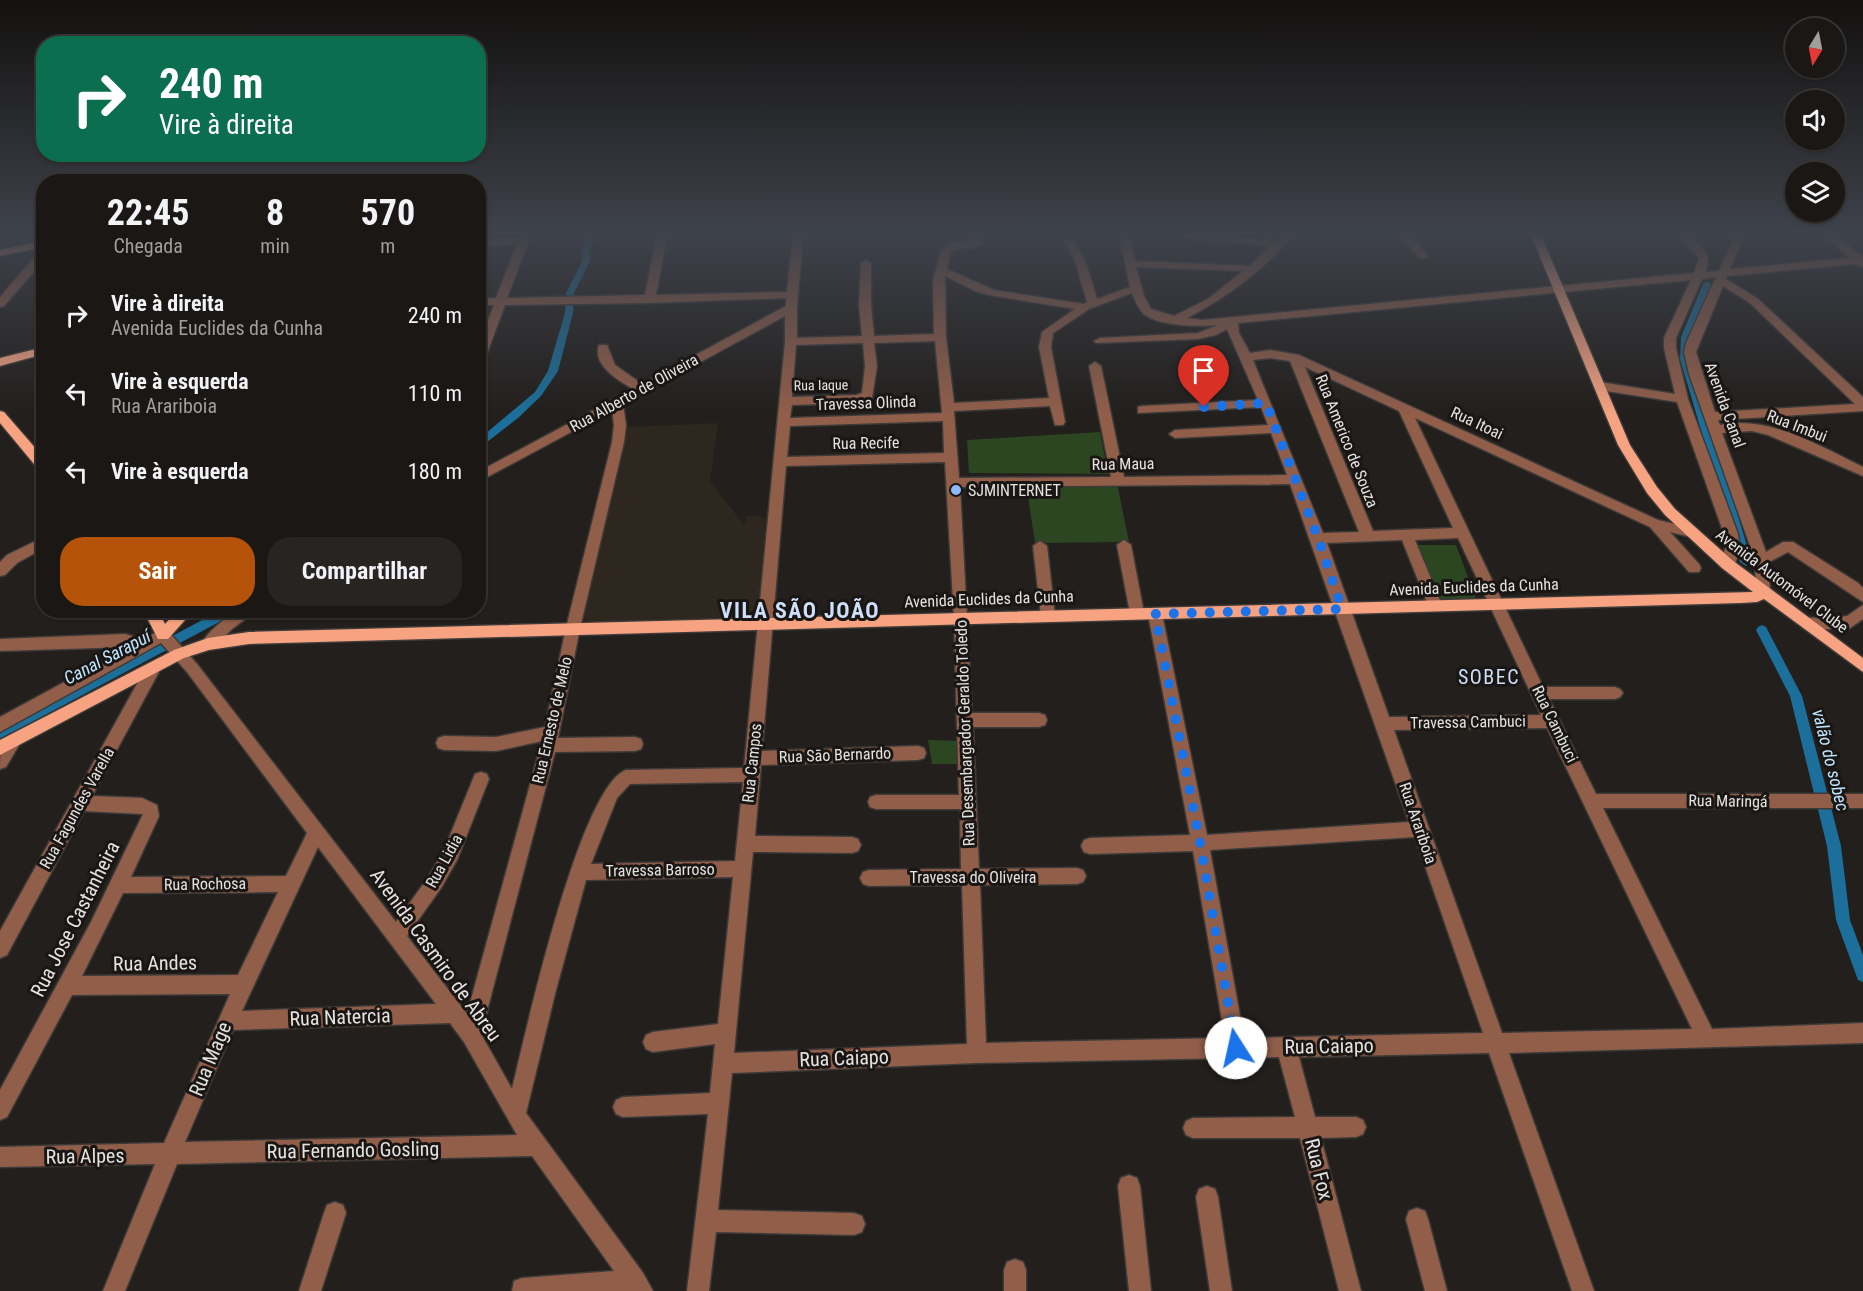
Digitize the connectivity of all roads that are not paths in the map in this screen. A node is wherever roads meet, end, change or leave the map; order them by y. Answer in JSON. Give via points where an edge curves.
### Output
{"nodes":[{"id":1,"x":504,"y":295,"type":"edge"},
{"id":2,"x":650,"y":295,"type":"edge"},
{"id":3,"x":792,"y":295,"type":"edge"},
{"id":4,"x":865,"y":295,"type":"edge"},
{"id":5,"x":938,"y":295,"type":"edge"},
{"id":6,"x":1010,"y":295,"type":"edge"},
{"id":7,"x":1087,"y":295,"type":"edge"},
{"id":8,"x":1118,"y":295,"type":"edge"},
{"id":9,"x":1140,"y":295,"type":"edge"},
{"id":10,"x":1219,"y":295,"type":"edge"},
{"id":11,"x":1487,"y":295,"type":"edge"},
{"id":12,"x":1562,"y":295,"type":"edge"},
{"id":13,"x":1691,"y":295,"type":"edge"},
{"id":14,"x":1712,"y":295,"type":"edge"},
{"id":15,"x":1748,"y":295,"type":"edge"},
{"id":16,"x":649,"y":300,"type":"junction"},
{"id":17,"x":502,"y":301,"type":"junction"},
{"id":18,"x":486,"y":302,"type":"edge"},
{"id":19,"x":791,"y":302,"type":"junction"},
{"id":20,"x":1089,"y":306,"type":"junction"},
{"id":21,"x":1175,"y":320,"type":"junction"},
{"id":22,"x":1232,"y":321,"type":"junction"},
{"id":23,"x":940,"y":338,"type":"junction"},
{"id":24,"x":869,"y":340,"type":"junction"},
{"id":25,"x":486,"y":341,"type":"edge"},
{"id":26,"x":1100,"y":341,"type":"dead end"},
{"id":27,"x":791,"y":342,"type":"junction"},
{"id":28,"x":603,"y":347,"type":"dead end"},
{"id":29,"x":36,"y":352,"type":"edge"},
{"id":30,"x":1246,"y":357,"type":"junction"},
{"id":31,"x":1295,"y":358,"type":"junction"},
{"id":32,"x":0,"y":362,"type":"edge"},
{"id":33,"x":1095,"y":366,"type":"dead end"},
{"id":34,"x":1600,"y":386,"type":"junction"},
{"id":35,"x":641,"y":389,"type":"junction"},
{"id":36,"x":1682,"y":399,"type":"junction"},
{"id":37,"x":786,"y":401,"type":"junction"},
{"id":38,"x":1055,"y":402,"type":"junction"},
{"id":39,"x":617,"y":403,"type":"junction"},
{"id":40,"x":1266,"y":403,"type":"junction"},
{"id":41,"x":1863,"y":405,"type":"edge"},
{"id":42,"x":1404,"y":408,"type":"junction"},
{"id":43,"x":1142,"y":410,"type":"dead end"},
{"id":44,"x":949,"y":412,"type":"junction"},
{"id":45,"x":1761,"y":413,"type":"junction"},
{"id":46,"x":0,"y":415,"type":"edge"},
{"id":47,"x":1716,"y":415,"type":"junction"},
{"id":48,"x":784,"y":422,"type":"junction"},
{"id":49,"x":1059,"y":422,"type":"dead end"},
{"id":50,"x":1740,"y":425,"type":"junction"},
{"id":51,"x":1762,"y":428,"type":"junction"},
{"id":52,"x":1276,"y":429,"type":"junction"},
{"id":53,"x":1717,"y":430,"type":"junction"},
{"id":54,"x":1174,"y":434,"type":"dead end"},
{"id":55,"x":952,"y":457,"type":"junction"},
{"id":56,"x":36,"y":458,"type":"edge"},
{"id":57,"x":781,"y":462,"type":"junction"},
{"id":58,"x":1863,"y":472,"type":"edge"},
{"id":59,"x":486,"y":474,"type":"edge"},
{"id":60,"x":1295,"y":478,"type":"junction"},
{"id":61,"x":1118,"y":480,"type":"junction"},
{"id":62,"x":953,"y":483,"type":"junction"},
{"id":63,"x":1655,"y":524,"type":"junction"},
{"id":64,"x":1691,"y":532,"type":"junction"},
{"id":65,"x":1464,"y":533,"type":"junction"},
{"id":66,"x":1406,"y":534,"type":"junction"},
{"id":67,"x":1368,"y":536,"type":"junction"},
{"id":68,"x":1318,"y":538,"type":"junction"},
{"id":69,"x":1124,"y":545,"type":"dead end"},
{"id":70,"x":36,"y":546,"type":"edge"},
{"id":71,"x":1040,"y":546,"type":"dead end"},
{"id":72,"x":1762,"y":560,"type":"junction"},
{"id":73,"x":1727,"y":564,"type":"junction"},
{"id":74,"x":1694,"y":568,"type":"dead end"},
{"id":75,"x":0,"y":571,"type":"edge"},
{"id":76,"x":1754,"y":590,"type":"junction"},
{"id":77,"x":1863,"y":597,"type":"edge"},
{"id":78,"x":1496,"y":604,"type":"junction"},
{"id":79,"x":1435,"y":605,"type":"junction"},
{"id":80,"x":1342,"y":609,"type":"junction"},
{"id":81,"x":1863,"y":611,"type":"edge"},
{"id":82,"x":1137,"y":614,"type":"junction"},
{"id":83,"x":1155,"y":614,"type":"junction"},
{"id":84,"x":1048,"y":616,"type":"junction"},
{"id":85,"x":155,"y":618,"type":"edge"},
{"id":86,"x":183,"y":618,"type":"edge"},
{"id":87,"x":238,"y":618,"type":"edge"},
{"id":88,"x":961,"y":618,"type":"junction"},
{"id":89,"x":766,"y":624,"type":"junction"},
{"id":90,"x":1809,"y":624,"type":"junction"},
{"id":91,"x":573,"y":628,"type":"junction"},
{"id":92,"x":208,"y":644,"type":"junction"},
{"id":93,"x":0,"y":645,"type":"edge"},
{"id":94,"x":146,"y":645,"type":"junction"},
{"id":95,"x":170,"y":645,"type":"junction"},
{"id":96,"x":1863,"y":666,"type":"edge"},
{"id":97,"x":153,"y":668,"type":"junction"},
{"id":98,"x":1540,"y":693,"type":"junction"},
{"id":99,"x":1615,"y":693,"type":"dead end"},
{"id":100,"x":966,"y":720,"type":"junction"},
{"id":101,"x":1039,"y":720,"type":"dead end"},
{"id":102,"x":1554,"y":721,"type":"junction"},
{"id":103,"x":1383,"y":724,"type":"junction"},
{"id":104,"x":0,"y":725,"type":"edge"},
{"id":105,"x":550,"y":738,"type":"junction"},
{"id":106,"x":444,"y":743,"type":"dead end"},
{"id":107,"x":7,"y":744,"type":"edge"},
{"id":108,"x":635,"y":744,"type":"dead end"},
{"id":109,"x":918,"y":753,"type":"dead end"},
{"id":110,"x":753,"y":758,"type":"junction"},
{"id":111,"x":0,"y":762,"type":"edge"},
{"id":112,"x":751,"y":775,"type":"junction"},
{"id":113,"x":481,"y":779,"type":"dead end"},
{"id":114,"x":1593,"y":801,"type":"junction"},
{"id":115,"x":1863,"y":801,"type":"edge"},
{"id":116,"x":876,"y":802,"type":"dead end"},
{"id":117,"x":969,"y":802,"type":"junction"},
{"id":118,"x":80,"y":803,"type":"junction"},
{"id":119,"x":1420,"y":829,"type":"junction"},
{"id":120,"x":316,"y":831,"type":"junction"},
{"id":121,"x":1200,"y":843,"type":"junction"},
{"id":122,"x":744,"y":844,"type":"junction"},
{"id":123,"x":852,"y":845,"type":"dead end"},
{"id":124,"x":1090,"y":846,"type":"dead end"},
{"id":125,"x":742,"y":869,"type":"junction"},
{"id":126,"x":579,"y":872,"type":"junction"},
{"id":127,"x":1077,"y":876,"type":"dead end"},
{"id":128,"x":869,"y":878,"type":"dead end"},
{"id":129,"x":971,"y":878,"type":"junction"},
{"id":130,"x":290,"y":884,"type":"junction"},
{"id":131,"x":119,"y":885,"type":"junction"},
{"id":132,"x":396,"y":937,"type":"junction"},
{"id":133,"x":0,"y":948,"type":"edge"},
{"id":134,"x":242,"y":984,"type":"junction"},
{"id":135,"x":69,"y":986,"type":"junction"},
{"id":136,"x":454,"y":1013,"type":"junction"},
{"id":137,"x":226,"y":1021,"type":"junction"},
{"id":138,"x":726,"y":1033,"type":"junction"},
{"id":139,"x":1863,"y":1033,"type":"edge"},
{"id":140,"x":471,"y":1035,"type":"junction"},
{"id":141,"x":1707,"y":1039,"type":"junction"},
{"id":142,"x":652,"y":1042,"type":"dead end"},
{"id":143,"x":1495,"y":1042,"type":"junction"},
{"id":144,"x":1236,"y":1048,"type":"junction"},
{"id":145,"x":1287,"y":1048,"type":"junction"},
{"id":146,"x":977,"y":1053,"type":"junction"},
{"id":147,"x":724,"y":1063,"type":"junction"},
{"id":148,"x":719,"y":1103,"type":"junction"},
{"id":149,"x":623,"y":1107,"type":"dead end"},
{"id":150,"x":0,"y":1110,"type":"edge"},
{"id":151,"x":515,"y":1115,"type":"junction"},
{"id":152,"x":1308,"y":1126,"type":"junction"},
{"id":153,"x":1356,"y":1127,"type":"dead end"},
{"id":154,"x":1193,"y":1128,"type":"dead end"},
{"id":155,"x":537,"y":1145,"type":"junction"},
{"id":156,"x":169,"y":1155,"type":"junction"},
{"id":157,"x":0,"y":1157,"type":"edge"},
{"id":158,"x":1129,"y":1186,"type":"dead end"},
{"id":159,"x":1207,"y":1197,"type":"dead end"},
{"id":160,"x":335,"y":1213,"type":"dead end"},
{"id":161,"x":1417,"y":1219,"type":"dead end"},
{"id":162,"x":706,"y":1221,"type":"junction"},
{"id":163,"x":854,"y":1224,"type":"dead end"},
{"id":164,"x":639,"y":1286,"type":"edge"},
{"id":165,"x":522,"y":1289,"type":"dead end"},
{"id":166,"x":114,"y":1291,"type":"edge"},
{"id":167,"x":310,"y":1291,"type":"edge"},
{"id":168,"x":698,"y":1291,"type":"edge"},
{"id":169,"x":1140,"y":1291,"type":"edge"},
{"id":170,"x":1221,"y":1291,"type":"edge"},
{"id":171,"x":1350,"y":1291,"type":"edge"},
{"id":172,"x":1437,"y":1291,"type":"edge"},
{"id":173,"x":1582,"y":1291,"type":"edge"}],
"edges":[{"from":1,"to":17,"type":"street"},
{"from":2,"to":16,"type":"street"},
{"from":3,"to":19,"type":"street","name":"Rua Campos"},
{"from":4,"to":24,"type":"street","name":"Rua Iaque"},
{"from":5,"to":23,"type":"street","name":"Rua Desembargador Geraldo Toledo"},
{"from":6,"to":20,"type":"street"},
{"from":7,"to":20,"type":"street"},
{"from":8,"to":20,"type":"street"},
{"from":9,"to":21,"type":"street","via":[[1148,311]]},
{"from":10,"to":21,"type":"street"},
{"from":11,"to":22,"type":"street"},
{"from":12,"to":34,"type":"main road","name":"Avenida Automóvel Clube"},
{"from":13,"to":36,"type":"street","via":[[1670,338],[1671,359]]},
{"from":14,"to":47,"type":"street","name":"Avenida Canal","via":[[1690,352],[1695,374]]},
{"from":15,"to":41,"type":"street"},
{"from":16,"to":17,"type":"street"},
{"from":16,"to":19,"type":"street"},
{"from":17,"to":18,"type":"street"},
{"from":17,"to":25,"type":"street"},
{"from":19,"to":27,"type":"street","name":"Rua Campos"},
{"from":19,"to":35,"type":"street","name":"Rua Alberto de Oliveira"},
{"from":20,"to":38,"type":"street","via":[[1056,326],[1045,338]]},
{"from":21,"to":22,"type":"street"},
{"from":22,"to":26,"type":"street","via":[[1198,336]]},
{"from":22,"to":30,"type":"street","name":"Rua Arariboia","via":[[1233,333]]},
{"from":23,"to":24,"type":"street"},
{"from":23,"to":44,"type":"street","name":"Rua Desembargador Geraldo Toledo"},
{"from":24,"to":27,"type":"street"},
{"from":24,"to":37,"type":"street","name":"Rua Iaque","via":[[868,395],[857,399]]},
{"from":27,"to":37,"type":"street","name":"Rua Campos"},
{"from":28,"to":35,"type":"street","via":[[608,366]]},
{"from":29,"to":32,"type":"main road"},
{"from":30,"to":31,"type":"street","name":"Rua Itoai","via":[[1270,354]]},
{"from":30,"to":40,"type":"street","name":"Rua Arariboia"},
{"from":31,"to":42,"type":"street","name":"Rua Itoai"},
{"from":31,"to":67,"type":"street","name":"Rua Americo de Souza"},
{"from":33,"to":61,"type":"street"},
{"from":34,"to":36,"type":"street"},
{"from":34,"to":64,"type":"main road","name":"Avenida Automóvel Clube","via":[[1640,473]]},
{"from":35,"to":39,"type":"street","name":"Rua Alberto de Oliveira"},
{"from":36,"to":73,"type":"street","via":[[1731,534],[1733,546]]},
{"from":37,"to":48,"type":"street","name":"Rua Campos"},
{"from":38,"to":44,"type":"street","name":"Travessa Olinda"},
{"from":38,"to":49,"type":"street"},
{"from":39,"to":59,"type":"street","name":"Rua Alberto de Oliveira"},
{"from":39,"to":91,"type":"street","name":"Rua Ernesto de Melo","via":[[618,442]]},
{"from":40,"to":43,"type":"street"},
{"from":40,"to":52,"type":"street","name":"Rua Arariboia"},
{"from":41,"to":45,"type":"street"},
{"from":42,"to":63,"type":"street","name":"Rua Itoai"},
{"from":42,"to":65,"type":"street","name":"Rua Cambuci"},
{"from":44,"to":48,"type":"street","name":"Travessa Olinda"},
{"from":44,"to":55,"type":"street","name":"Rua Desembargador Geraldo Toledo"},
{"from":45,"to":47,"type":"street"},
{"from":45,"to":51,"type":"street"},
{"from":46,"to":56,"type":"main road"},
{"from":47,"to":50,"type":"street"},
{"from":47,"to":53,"type":"street","name":"Avenida Canal"},
{"from":48,"to":57,"type":"street","name":"Rua Campos"},
{"from":50,"to":51,"type":"street","name":"Rua Imbui"},
{"from":50,"to":53,"type":"street","name":"Rua Imbui"},
{"from":51,"to":58,"type":"street","name":"Rua Imbui"},
{"from":52,"to":54,"type":"street"},
{"from":52,"to":60,"type":"street","name":"Rua Arariboia"},
{"from":53,"to":72,"type":"street","name":"Avenida Canal"},
{"from":55,"to":57,"type":"street","name":"Rua Recife"},
{"from":55,"to":62,"type":"street","name":"Rua Desembargador Geraldo Toledo"},
{"from":57,"to":89,"type":"street","name":"Rua Campos"},
{"from":60,"to":61,"type":"street","name":"Rua Maua"},
{"from":60,"to":68,"type":"street","name":"Rua Arariboia"},
{"from":61,"to":62,"type":"street","name":"Rua Maua"},
{"from":62,"to":88,"type":"street","name":"Rua Desembargador Geraldo Toledo"},
{"from":63,"to":64,"type":"street","name":"Rua Itoai"},
{"from":63,"to":74,"type":"street"},
{"from":64,"to":73,"type":"main road","name":"Avenida Automóvel Clube"},
{"from":65,"to":66,"type":"street"},
{"from":65,"to":78,"type":"street","name":"Rua Cambuci"},
{"from":66,"to":67,"type":"street"},
{"from":66,"to":79,"type":"street"},
{"from":67,"to":68,"type":"street"},
{"from":68,"to":80,"type":"street","name":"Rua Arariboia"},
{"from":69,"to":82,"type":"street"},
{"from":70,"to":75,"type":"street","via":[[12,559]]},
{"from":71,"to":84,"type":"street"},
{"from":72,"to":76,"type":"street","name":"Avenida Canal"},
{"from":72,"to":77,"type":"street","via":[[1788,546]]},
{"from":73,"to":76,"type":"main road","name":"Avenida Automóvel Clube"},
{"from":76,"to":78,"type":"main road","name":"Avenida Euclides da Cunha"},
{"from":76,"to":90,"type":"main road","name":"Avenida Automóvel Clube"},
{"from":78,"to":79,"type":"main road","name":"Avenida Euclides da Cunha"},
{"from":78,"to":98,"type":"street","name":"Rua Cambuci"},
{"from":79,"to":80,"type":"main road","name":"Avenida Euclides da Cunha"},
{"from":80,"to":83,"type":"main road","name":"Avenida Euclides da Cunha"},
{"from":80,"to":103,"type":"street","name":"Rua Arariboia"},
{"from":81,"to":90,"type":"street","via":[[1850,622]]},
{"from":82,"to":83,"type":"main road","name":"Avenida Euclides da Cunha"},
{"from":82,"to":84,"type":"main road","name":"Avenida Euclides da Cunha"},
{"from":83,"to":121,"type":"street"},
{"from":84,"to":88,"type":"main road","name":"Avenida Euclides da Cunha"},
{"from":85,"to":95,"type":"main road"},
{"from":86,"to":95,"type":"main road"},
{"from":87,"to":92,"type":"street"},
{"from":88,"to":89,"type":"main road","name":"Avenida Euclides da Cunha"},
{"from":88,"to":100,"type":"street","name":"Rua Desembargador Geraldo Toledo"},
{"from":89,"to":91,"type":"main road","name":"Avenida Euclides da Cunha"},
{"from":89,"to":110,"type":"street","name":"Rua Campos"},
{"from":90,"to":96,"type":"main road","name":"Avenida Automóvel Clube"},
{"from":91,"to":92,"type":"main road","name":"Avenida Euclides da Cunha","via":[[249,638]]},
{"from":91,"to":105,"type":"street","name":"Rua Ernesto de Melo"},
{"from":92,"to":95,"type":"main road","name":"Avenida Euclides da Cunha"},
{"from":93,"to":94,"type":"street","via":[[125,640]]},
{"from":94,"to":95,"type":"street"},
{"from":94,"to":104,"type":"street"},
{"from":95,"to":97,"type":"main road"},
{"from":95,"to":120,"type":"street","name":"Avenida Casmiro de Abreu"},
{"from":97,"to":107,"type":"main road"},
{"from":97,"to":118,"type":"street","name":"Rua Fagundes Varella"},
{"from":98,"to":99,"type":"street"},
{"from":98,"to":102,"type":"street","name":"Rua Cambuci"},
{"from":100,"to":101,"type":"street"},
{"from":100,"to":117,"type":"street","name":"Rua Desembargador Geraldo Toledo"},
{"from":102,"to":103,"type":"street","name":"Travessa Cambuci"},
{"from":102,"to":114,"type":"street","name":"Rua Cambuci"},
{"from":103,"to":119,"type":"street","name":"Rua Arariboia"},
{"from":105,"to":106,"type":"street","via":[[496,744]]},
{"from":105,"to":108,"type":"street"},
{"from":105,"to":140,"type":"street","name":"Rua Ernesto de Melo"},
{"from":107,"to":111,"type":"street"},
{"from":109,"to":110,"type":"street","name":"Rua Sāo Bernardo"},
{"from":110,"to":112,"type":"street","name":"Rua Campos"},
{"from":112,"to":122,"type":"street","name":"Rua Campos"},
{"from":112,"to":126,"type":"street","via":[[626,777],[616,782]]},
{"from":113,"to":132,"type":"street","name":"Rua Lidia","via":[[451,854]]},
{"from":114,"to":115,"type":"street","name":"Rua Maringá"},
{"from":114,"to":141,"type":"street","name":"Rua Cambuci"},
{"from":116,"to":117,"type":"street"},
{"from":117,"to":129,"type":"street","name":"Rua Desembargador Geraldo Toledo"},
{"from":118,"to":131,"type":"street","name":"Rua Jose Castanheira","via":[[142,805],[151,810]]},
{"from":118,"to":133,"type":"street","name":"Rua Fagundes Varella"},
{"from":119,"to":121,"type":"street"},
{"from":119,"to":143,"type":"street","name":"Rua Arariboia"},
{"from":120,"to":130,"type":"street","name":"Rua Mage"},
{"from":120,"to":132,"type":"street","name":"Avenida Casmiro de Abreu"},
{"from":121,"to":124,"type":"street"},
{"from":121,"to":144,"type":"street"},
{"from":122,"to":123,"type":"street"},
{"from":122,"to":125,"type":"street","name":"Rua Campos"},
{"from":125,"to":126,"type":"street","name":"Travessa Barroso"},
{"from":125,"to":138,"type":"street","name":"Rua Campos"},
{"from":126,"to":151,"type":"street"},
{"from":127,"to":129,"type":"street","name":"Travessa do Oliveira"},
{"from":128,"to":129,"type":"street","name":"Travessa do Oliveira"},
{"from":129,"to":146,"type":"street","name":"Rua Desembargador Geraldo Toledo"},
{"from":130,"to":131,"type":"street","name":"Rua Rochosa"},
{"from":130,"to":134,"type":"street","name":"Rua Mage"},
{"from":131,"to":135,"type":"street","name":"Rua Jose Castanheira"},
{"from":132,"to":136,"type":"street","name":"Avenida Casmiro de Abreu"},
{"from":134,"to":135,"type":"street","name":"Rua Andes"},
{"from":134,"to":137,"type":"street","name":"Rua Mage"},
{"from":135,"to":150,"type":"street","name":"Rua Jose Castanheira"},
{"from":136,"to":137,"type":"street","name":"Rua Natercia"},
{"from":136,"to":140,"type":"street","name":"Avenida Casmiro de Abreu"},
{"from":137,"to":156,"type":"street","name":"Rua Mage"},
{"from":138,"to":142,"type":"street"},
{"from":138,"to":147,"type":"street","name":"Rua Campos"},
{"from":139,"to":141,"type":"street","name":"Rua Caiapo"},
{"from":140,"to":151,"type":"street","name":"Avenida Casmiro de Abreu"},
{"from":141,"to":143,"type":"street","name":"Rua Caiapo"},
{"from":143,"to":145,"type":"street","name":"Rua Caiapo"},
{"from":143,"to":173,"type":"street","name":"Rua Arariboia"},
{"from":144,"to":145,"type":"street","name":"Rua Caiapo"},
{"from":144,"to":146,"type":"street","name":"Rua Caiapo"},
{"from":145,"to":152,"type":"street","name":"Rua Fox"},
{"from":146,"to":147,"type":"street","name":"Rua Caiapo"},
{"from":147,"to":148,"type":"street","name":"Rua Campos"},
{"from":148,"to":149,"type":"street"},
{"from":148,"to":162,"type":"street","name":"Rua Campos"},
{"from":151,"to":155,"type":"street","name":"Avenida Casmiro de Abreu"},
{"from":152,"to":153,"type":"street"},
{"from":152,"to":154,"type":"street"},
{"from":152,"to":171,"type":"street","name":"Rua Fox"},
{"from":155,"to":156,"type":"street","name":"Rua Fernando Gosling"},
{"from":155,"to":164,"type":"street","name":"Avenida Casmiro de Abreu"},
{"from":156,"to":157,"type":"street","name":"Rua Alpes"},
{"from":156,"to":166,"type":"street","name":"Rua Mage"},
{"from":158,"to":169,"type":"street"},
{"from":159,"to":170,"type":"street"},
{"from":160,"to":167,"type":"street"},
{"from":161,"to":172,"type":"street"},
{"from":162,"to":163,"type":"street"},
{"from":162,"to":168,"type":"street","name":"Rua Campos"},
{"from":164,"to":165,"type":"street"}]}
